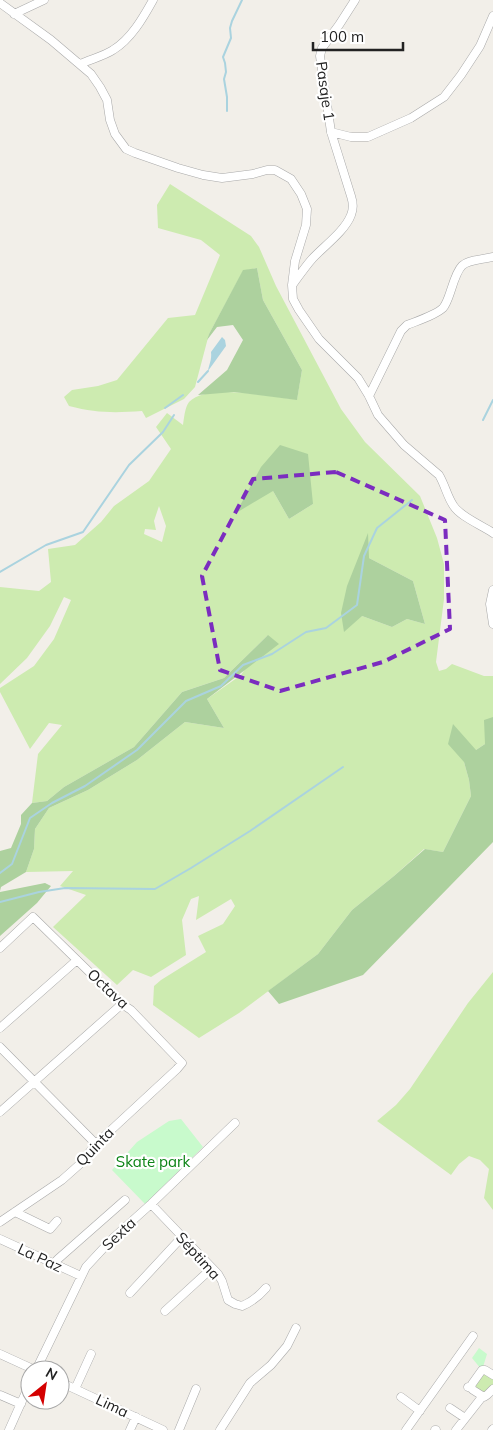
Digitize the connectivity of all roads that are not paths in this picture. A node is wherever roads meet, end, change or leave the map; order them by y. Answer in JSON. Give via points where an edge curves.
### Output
{"nodes":[{"id":1,"x":44,"y":0,"type":"edge"},
{"id":2,"x":153,"y":0,"type":"edge"},
{"id":3,"x":355,"y":0,"type":"edge"},
{"id":4,"x":0,"y":3,"type":"edge"},
{"id":5,"x":14,"y":14,"type":"junction"},
{"id":6,"x":493,"y":16,"type":"edge"},
{"id":7,"x":80,"y":64,"type":"junction"},
{"id":8,"x":331,"y":132,"type":"junction"},
{"id":9,"x":493,"y":257,"type":"edge"},
{"id":10,"x":292,"y":285,"type":"junction"},
{"id":11,"x":369,"y":396,"type":"junction"},
{"id":12,"x":493,"y":533,"type":"edge"},
{"id":13,"x":493,"y":590,"type":"edge"},
{"id":14,"x":493,"y":624,"type":"edge"},
{"id":15,"x":0,"y":948,"type":"edge"},
{"id":16,"x":77,"y":960,"type":"junction"},
{"id":17,"x":122,"y":1004,"type":"junction"},
{"id":18,"x":0,"y":1028,"type":"edge"},
{"id":19,"x":0,"y":1047,"type":"edge"},
{"id":20,"x":182,"y":1062,"type":"joint"},
{"id":21,"x":33,"y":1082,"type":"junction"},
{"id":22,"x":0,"y":1111,"type":"edge"},
{"id":23,"x":235,"y":1123,"type":"dead end"},
{"id":24,"x":96,"y":1144,"type":"junction"},
{"id":25,"x":126,"y":1200,"type":"dead end"},
{"id":26,"x":151,"y":1204,"type":"junction"},
{"id":27,"x":15,"y":1212,"type":"junction"},
{"id":28,"x":57,"y":1221,"type":"dead end"},
{"id":29,"x":0,"y":1222,"type":"edge"},
{"id":30,"x":182,"y":1237,"type":"junction"},
{"id":31,"x":0,"y":1238,"type":"edge"},
{"id":32,"x":54,"y":1264,"type":"junction"},
{"id":33,"x":212,"y":1268,"type":"junction"},
{"id":34,"x":81,"y":1276,"type":"junction"},
{"id":35,"x":266,"y":1288,"type":"dead end"},
{"id":36,"x":130,"y":1293,"type":"dead end"},
{"id":37,"x":165,"y":1311,"type":"dead end"},
{"id":38,"x":296,"y":1328,"type":"dead end"},
{"id":39,"x":473,"y":1336,"type":"dead end"},
{"id":40,"x":0,"y":1354,"type":"edge"},
{"id":41,"x":91,"y":1354,"type":"dead end"},
{"id":42,"x":40,"y":1360,"type":"edge"},
{"id":43,"x":20,"y":1363,"type":"edge"},
{"id":44,"x":493,"y":1375,"type":"edge"},
{"id":45,"x":70,"y":1387,"type":"edge"},
{"id":46,"x":75,"y":1389,"type":"junction"},
{"id":47,"x":196,"y":1389,"type":"dead end"},
{"id":48,"x":493,"y":1389,"type":"edge"},
{"id":49,"x":0,"y":1395,"type":"edge"},
{"id":50,"x":401,"y":1397,"type":"dead end"},
{"id":51,"x":482,"y":1397,"type":"junction"},
{"id":52,"x":20,"y":1404,"type":"edge"},
{"id":53,"x":20,"y":1406,"type":"edge"},
{"id":54,"x":450,"y":1408,"type":"dead end"},
{"id":55,"x":420,"y":1411,"type":"junction"},
{"id":56,"x":136,"y":1417,"type":"junction"},
{"id":57,"x":465,"y":1418,"type":"junction"},
{"id":58,"x":9,"y":1430,"type":"edge"},
{"id":59,"x":130,"y":1430,"type":"edge"},
{"id":60,"x":164,"y":1430,"type":"edge"},
{"id":61,"x":179,"y":1430,"type":"edge"},
{"id":62,"x":220,"y":1430,"type":"edge"},
{"id":63,"x":406,"y":1430,"type":"edge"},
{"id":64,"x":456,"y":1430,"type":"edge"}],
"edges":[{"from":1,"to":5,"type":"street"},
{"from":2,"to":7,"type":"street","via":[[133,31],[114,50]]},
{"from":3,"to":8,"type":"street","name":"Pasaje 1","via":[[322,48],[320,56]]},
{"from":4,"to":5,"type":"street"},
{"from":5,"to":7,"type":"street"},
{"from":6,"to":8,"type":"street","via":[[480,46],[444,97],[410,118],[368,137]]},
{"from":7,"to":10,"type":"street","via":[[100,87],[107,100],[115,134],[126,149],[203,175],[222,178],[275,170],[291,180],[307,208]]},
{"from":8,"to":10,"type":"street","name":"Pasaje 1","via":[[351,196],[352,214]]},
{"from":9,"to":11,"type":"street","via":[[464,263],[456,274],[445,306],[401,331]]},
{"from":10,"to":11,"type":"street","via":[[294,299],[311,328],[358,378]]},
{"from":11,"to":12,"type":"street","via":[[378,415],[404,445],[443,480],[453,507]]},
{"from":13,"to":14,"type":"street","via":[[490,604]]},
{"from":15,"to":16,"type":"street","name":"Octava","via":[[33,917]]},
{"from":16,"to":17,"type":"street","name":"Octava"},
{"from":16,"to":18,"type":"street"},
{"from":17,"to":20,"type":"street","name":"Octava"},
{"from":17,"to":21,"type":"street"},
{"from":19,"to":21,"type":"street"},
{"from":20,"to":24,"type":"street","name":"Quinta"},
{"from":21,"to":22,"type":"street"},
{"from":21,"to":24,"type":"street"},
{"from":23,"to":26,"type":"street","name":"Sexta"},
{"from":24,"to":27,"type":"street","name":"Quinta","via":[[62,1180]]},
{"from":25,"to":32,"type":"street"},
{"from":26,"to":30,"type":"street","name":"Séptima"},
{"from":26,"to":34,"type":"street","name":"Sexta","via":[[112,1238]]},
{"from":27,"to":28,"type":"street","via":[[50,1228]]},
{"from":27,"to":29,"type":"street","name":"Quinta"},
{"from":30,"to":33,"type":"street","name":"Séptima"},
{"from":30,"to":36,"type":"street"},
{"from":31,"to":32,"type":"street","name":"La Paz"},
{"from":32,"to":34,"type":"street","name":"La Paz"},
{"from":33,"to":35,"type":"street","name":"Séptima","via":[[222,1281],[228,1300],[235,1304],[242,1306],[248,1303]]},
{"from":33,"to":37,"type":"street"},
{"from":34,"to":42,"type":"street","name":"Sexta"},
{"from":38,"to":62,"type":"street","via":[[288,1346],[250,1383]]},
{"from":39,"to":55,"type":"street"},
{"from":40,"to":43,"type":"street"},
{"from":41,"to":46,"type":"street"},
{"from":44,"to":51,"type":"street","via":[[482,1370],[468,1387]]},
{"from":45,"to":46,"type":"street","name":"Lima"},
{"from":46,"to":56,"type":"street","name":"Lima"},
{"from":47,"to":61,"type":"street"},
{"from":48,"to":51,"type":"street"},
{"from":49,"to":52,"type":"street"},
{"from":50,"to":55,"type":"street"},
{"from":51,"to":57,"type":"street"},
{"from":53,"to":58,"type":"street"},
{"from":54,"to":57,"type":"street"},
{"from":55,"to":63,"type":"street"},
{"from":56,"to":59,"type":"street"},
{"from":56,"to":60,"type":"street","name":"Lima"},
{"from":57,"to":64,"type":"street"}]}
